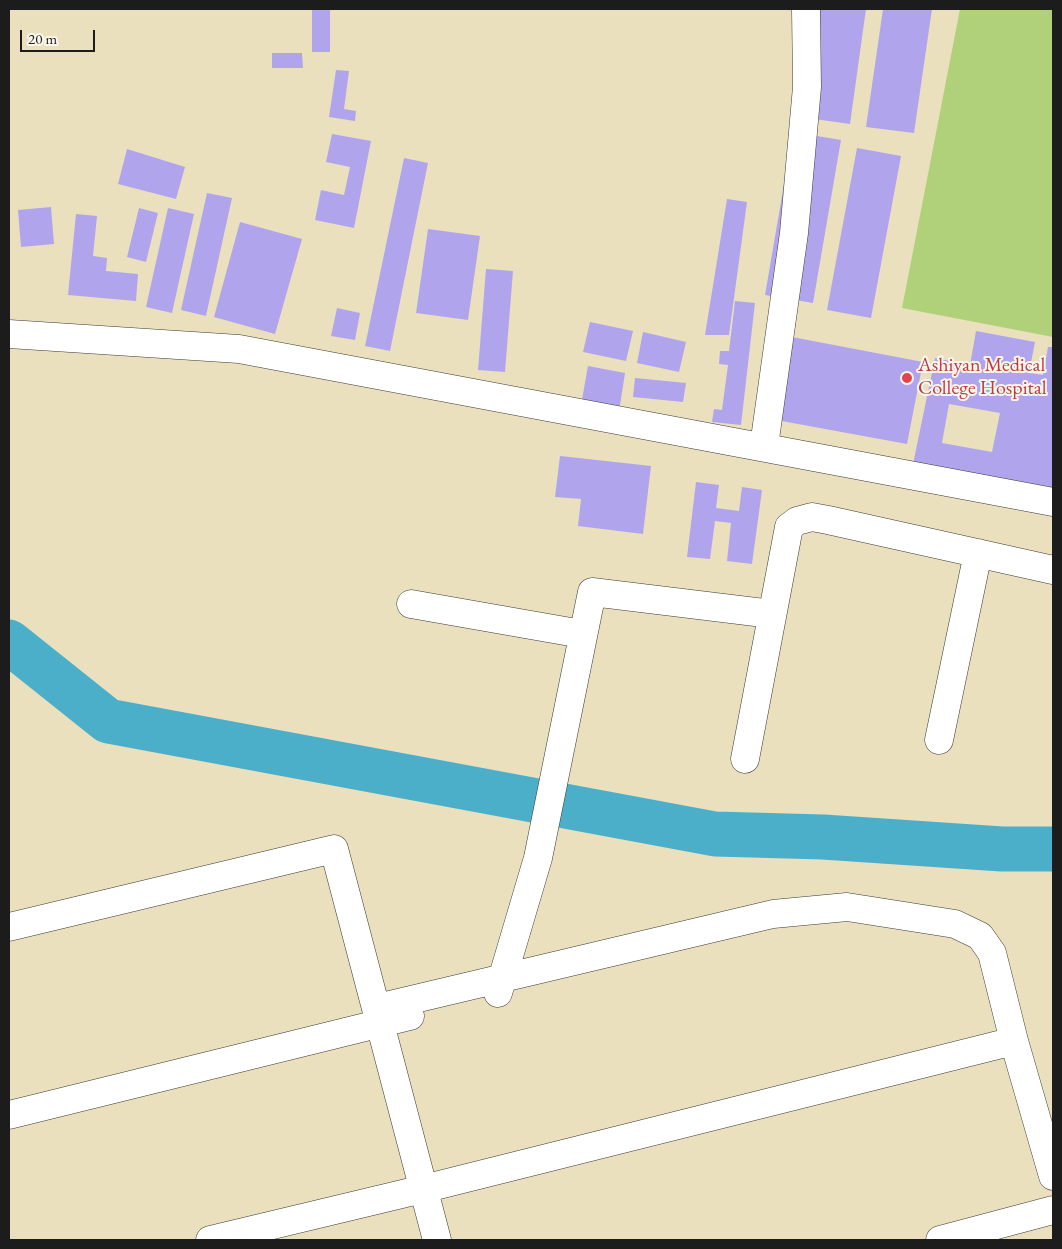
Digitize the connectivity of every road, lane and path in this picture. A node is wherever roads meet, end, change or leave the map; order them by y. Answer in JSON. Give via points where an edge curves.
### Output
{"nodes":[{"id":1,"x":806,"y":9,"type":"edge"},
{"id":2,"x":9,"y":334,"type":"edge"},
{"id":3,"x":764,"y":446,"type":"junction"},
{"id":4,"x":1053,"y":502,"type":"edge"},
{"id":5,"x":978,"y":553,"type":"junction"},
{"id":6,"x":1053,"y":570,"type":"edge"},
{"id":7,"x":411,"y":604,"type":"dead end"},
{"id":8,"x":772,"y":614,"type":"junction"},
{"id":9,"x":582,"y":634,"type":"junction"},
{"id":10,"x":939,"y":740,"type":"dead end"},
{"id":11,"x":745,"y":759,"type":"dead end"},
{"id":12,"x":788,"y":923,"type":"dead end"},
{"id":13,"x":9,"y":927,"type":"edge"},
{"id":14,"x":497,"y":994,"type":"junction"},
{"id":15,"x":380,"y":1015,"type":"junction"},
{"id":16,"x":1014,"y":1041,"type":"junction"},
{"id":17,"x":9,"y":1115,"type":"edge"},
{"id":18,"x":1053,"y":1176,"type":"edge"},
{"id":19,"x":423,"y":1189,"type":"junction"},
{"id":20,"x":1053,"y":1210,"type":"edge"},
{"id":21,"x":210,"y":1240,"type":"edge"},
{"id":22,"x":437,"y":1240,"type":"edge"},
{"id":23,"x":940,"y":1240,"type":"edge"}],
"edges":[{"from":1,"to":3,"type":"street","via":[[807,87],[794,232]]},
{"from":2,"to":3,"type":"street","via":[[239,349]]},
{"from":3,"to":4,"type":"street"},
{"from":5,"to":6,"type":"street"},
{"from":5,"to":8,"type":"street","via":[[812,517],[798,521],[789,527]]},
{"from":5,"to":10,"type":"street"},
{"from":7,"to":9,"type":"street"},
{"from":8,"to":9,"type":"street","via":[[592,592]]},
{"from":8,"to":11,"type":"street"},
{"from":9,"to":14,"type":"street","via":[[538,858]]},
{"from":12,"to":14,"type":"street"},
{"from":13,"to":15,"type":"street","via":[[334,849]]},
{"from":14,"to":15,"type":"street"},
{"from":15,"to":16,"type":"street","via":[[773,914],[847,907],[955,924],[980,936],[992,953]]},
{"from":15,"to":17,"type":"street"},
{"from":15,"to":19,"type":"street"},
{"from":16,"to":18,"type":"street"},
{"from":16,"to":19,"type":"street"},
{"from":19,"to":21,"type":"street"},
{"from":19,"to":22,"type":"street"},
{"from":20,"to":23,"type":"street"}]}
